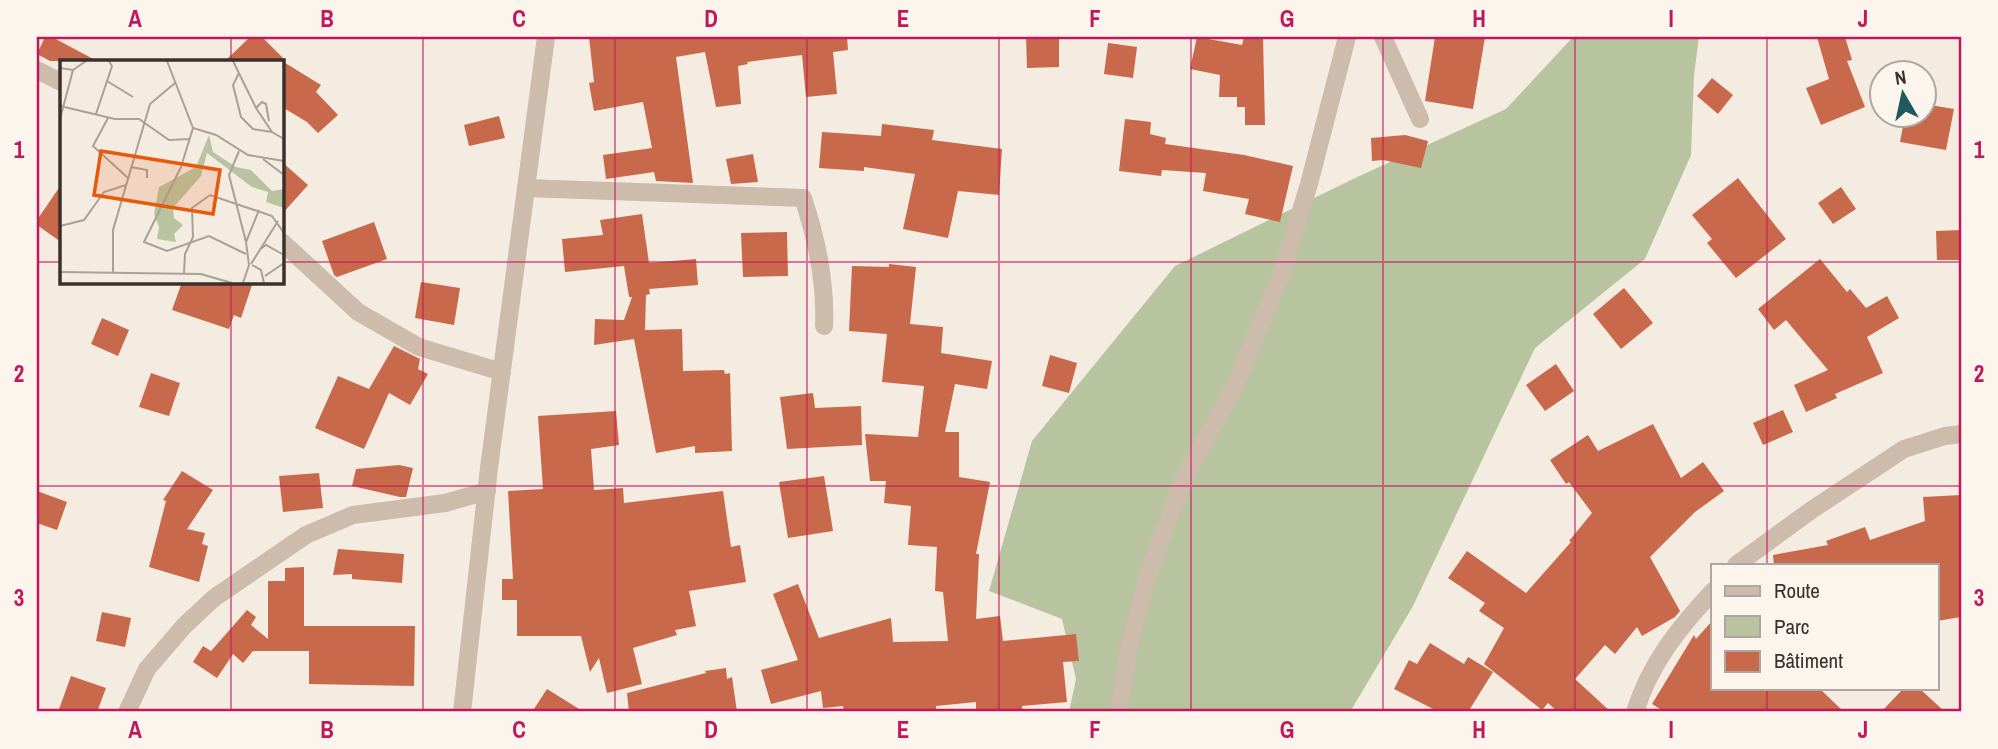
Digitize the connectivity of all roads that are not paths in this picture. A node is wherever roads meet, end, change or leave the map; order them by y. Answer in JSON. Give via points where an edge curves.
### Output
{"nodes":[{"id":1,"x":546,"y":37,"type":"edge"},
{"id":2,"x":1348,"y":37,"type":"edge"},
{"id":3,"x":1383,"y":37,"type":"edge"},
{"id":4,"x":37,"y":70,"type":"edge"},
{"id":5,"x":60,"y":82,"type":"edge"},
{"id":6,"x":1420,"y":119,"type":"dead end"},
{"id":7,"x":526,"y":188,"type":"junction"},
{"id":8,"x":284,"y":244,"type":"edge"},
{"id":9,"x":824,"y":326,"type":"dead end"},
{"id":10,"x":502,"y":372,"type":"junction"},
{"id":11,"x":1961,"y":434,"type":"edge"},
{"id":12,"x":487,"y":491,"type":"junction"},
{"id":13,"x":1737,"y":564,"type":"edge"},
{"id":14,"x":1711,"y":593,"type":"edge"},
{"id":15,"x":127,"y":712,"type":"edge"},
{"id":16,"x":462,"y":712,"type":"edge"},
{"id":17,"x":1119,"y":712,"type":"edge"},
{"id":18,"x":1635,"y":712,"type":"edge"}],
"edges":[{"from":1,"to":7,"type":"street"},
{"from":2,"to":17,"type":"street","via":[[1283,270],[1234,388],[1185,476],[1149,570],[1128,651]]},
{"from":3,"to":6,"type":"street"},
{"from":4,"to":5,"type":"street"},
{"from":7,"to":9,"type":"street","via":[[803,198],[816,236]]},
{"from":7,"to":10,"type":"street"},
{"from":8,"to":10,"type":"street","via":[[358,312],[419,347]]},
{"from":10,"to":12,"type":"street"},
{"from":11,"to":13,"type":"street","via":[[1904,449]]},
{"from":12,"to":15,"type":"street","via":[[445,503],[353,516],[306,534],[214,598],[184,626],[147,669]]},
{"from":12,"to":16,"type":"street"},
{"from":14,"to":18,"type":"street","via":[[1651,669]]}]}
